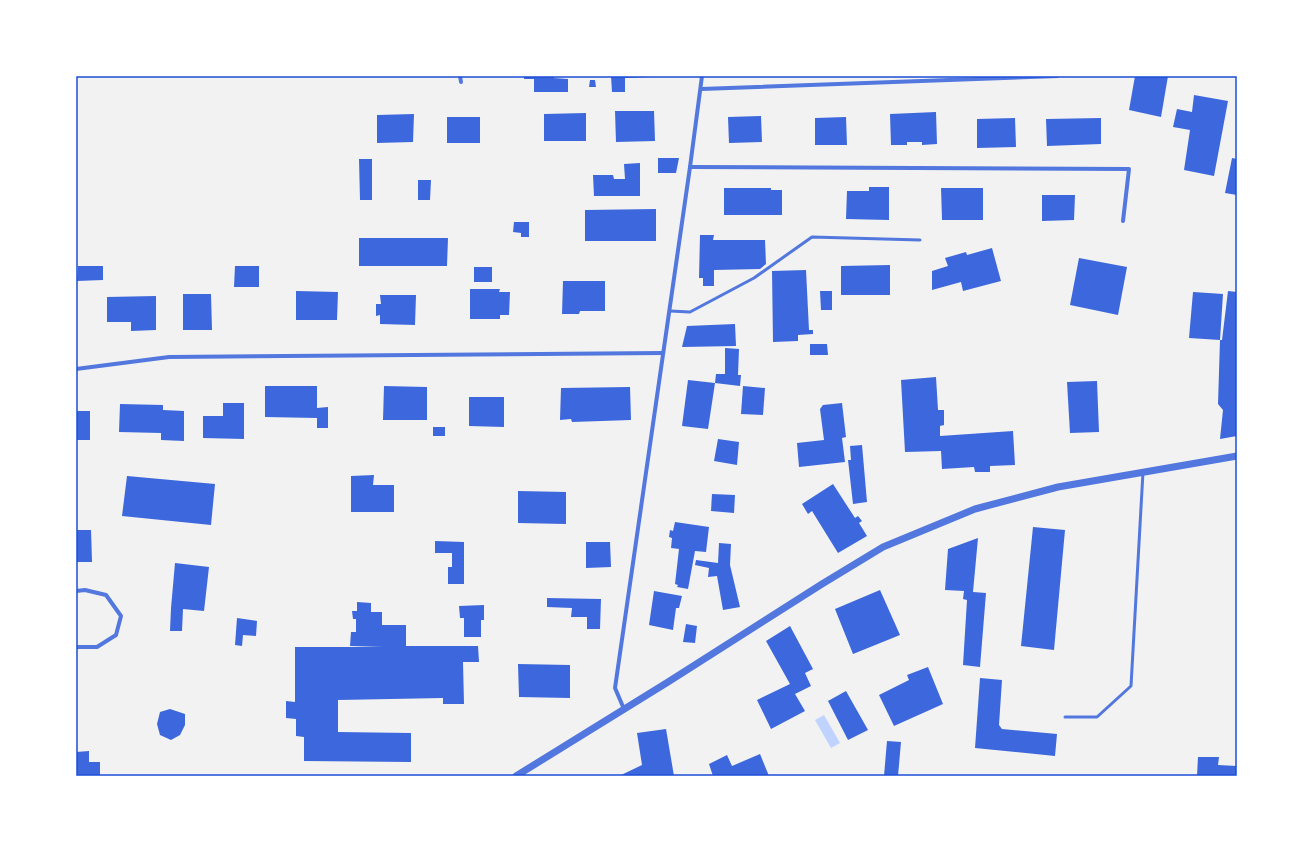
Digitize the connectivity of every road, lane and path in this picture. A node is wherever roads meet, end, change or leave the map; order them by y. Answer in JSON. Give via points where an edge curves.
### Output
{"nodes":[{"id":1,"x":460,"y":76,"type":"edge"},
{"id":2,"x":702,"y":76,"type":"edge"},
{"id":3,"x":1057,"y":76,"type":"edge"},
{"id":4,"x":461,"y":82,"type":"dead end"},
{"id":5,"x":701,"y":89,"type":"junction"},
{"id":6,"x":690,"y":167,"type":"junction"},
{"id":7,"x":1123,"y":221,"type":"dead end"},
{"id":8,"x":920,"y":240,"type":"dead end"},
{"id":9,"x":670,"y":311,"type":"junction"},
{"id":10,"x":663,"y":352,"type":"junction"},
{"id":11,"x":76,"y":369,"type":"edge"},
{"id":12,"x":1237,"y":456,"type":"edge"},
{"id":13,"x":1143,"y":472,"type":"junction"},
{"id":14,"x":76,"y":591,"type":"edge"},
{"id":15,"x":76,"y":647,"type":"edge"},
{"id":16,"x":624,"y":709,"type":"junction"},
{"id":17,"x":1065,"y":717,"type":"dead end"},
{"id":18,"x":516,"y":776,"type":"edge"}],
"edges":[{"from":1,"to":4,"type":"street"},
{"from":2,"to":5,"type":"street"},
{"from":3,"to":5,"type":"street"},
{"from":5,"to":6,"type":"street"},
{"from":6,"to":7,"type":"street","via":[[1129,169]]},
{"from":6,"to":9,"type":"street"},
{"from":8,"to":9,"type":"lane","via":[[812,237],[754,278],[690,312]]},
{"from":9,"to":10,"type":"street"},
{"from":10,"to":11,"type":"street","via":[[169,357]]},
{"from":10,"to":16,"type":"street","via":[[615,688]]},
{"from":12,"to":13,"type":"street"},
{"from":13,"to":16,"type":"street","via":[[1058,487],[975,509],[883,547]]},
{"from":13,"to":17,"type":"lane","via":[[1131,686],[1097,718]]},
{"from":14,"to":15,"type":"street","via":[[85,590],[106,595],[121,616],[116,635],[97,647]]},
{"from":16,"to":18,"type":"street"}]}
